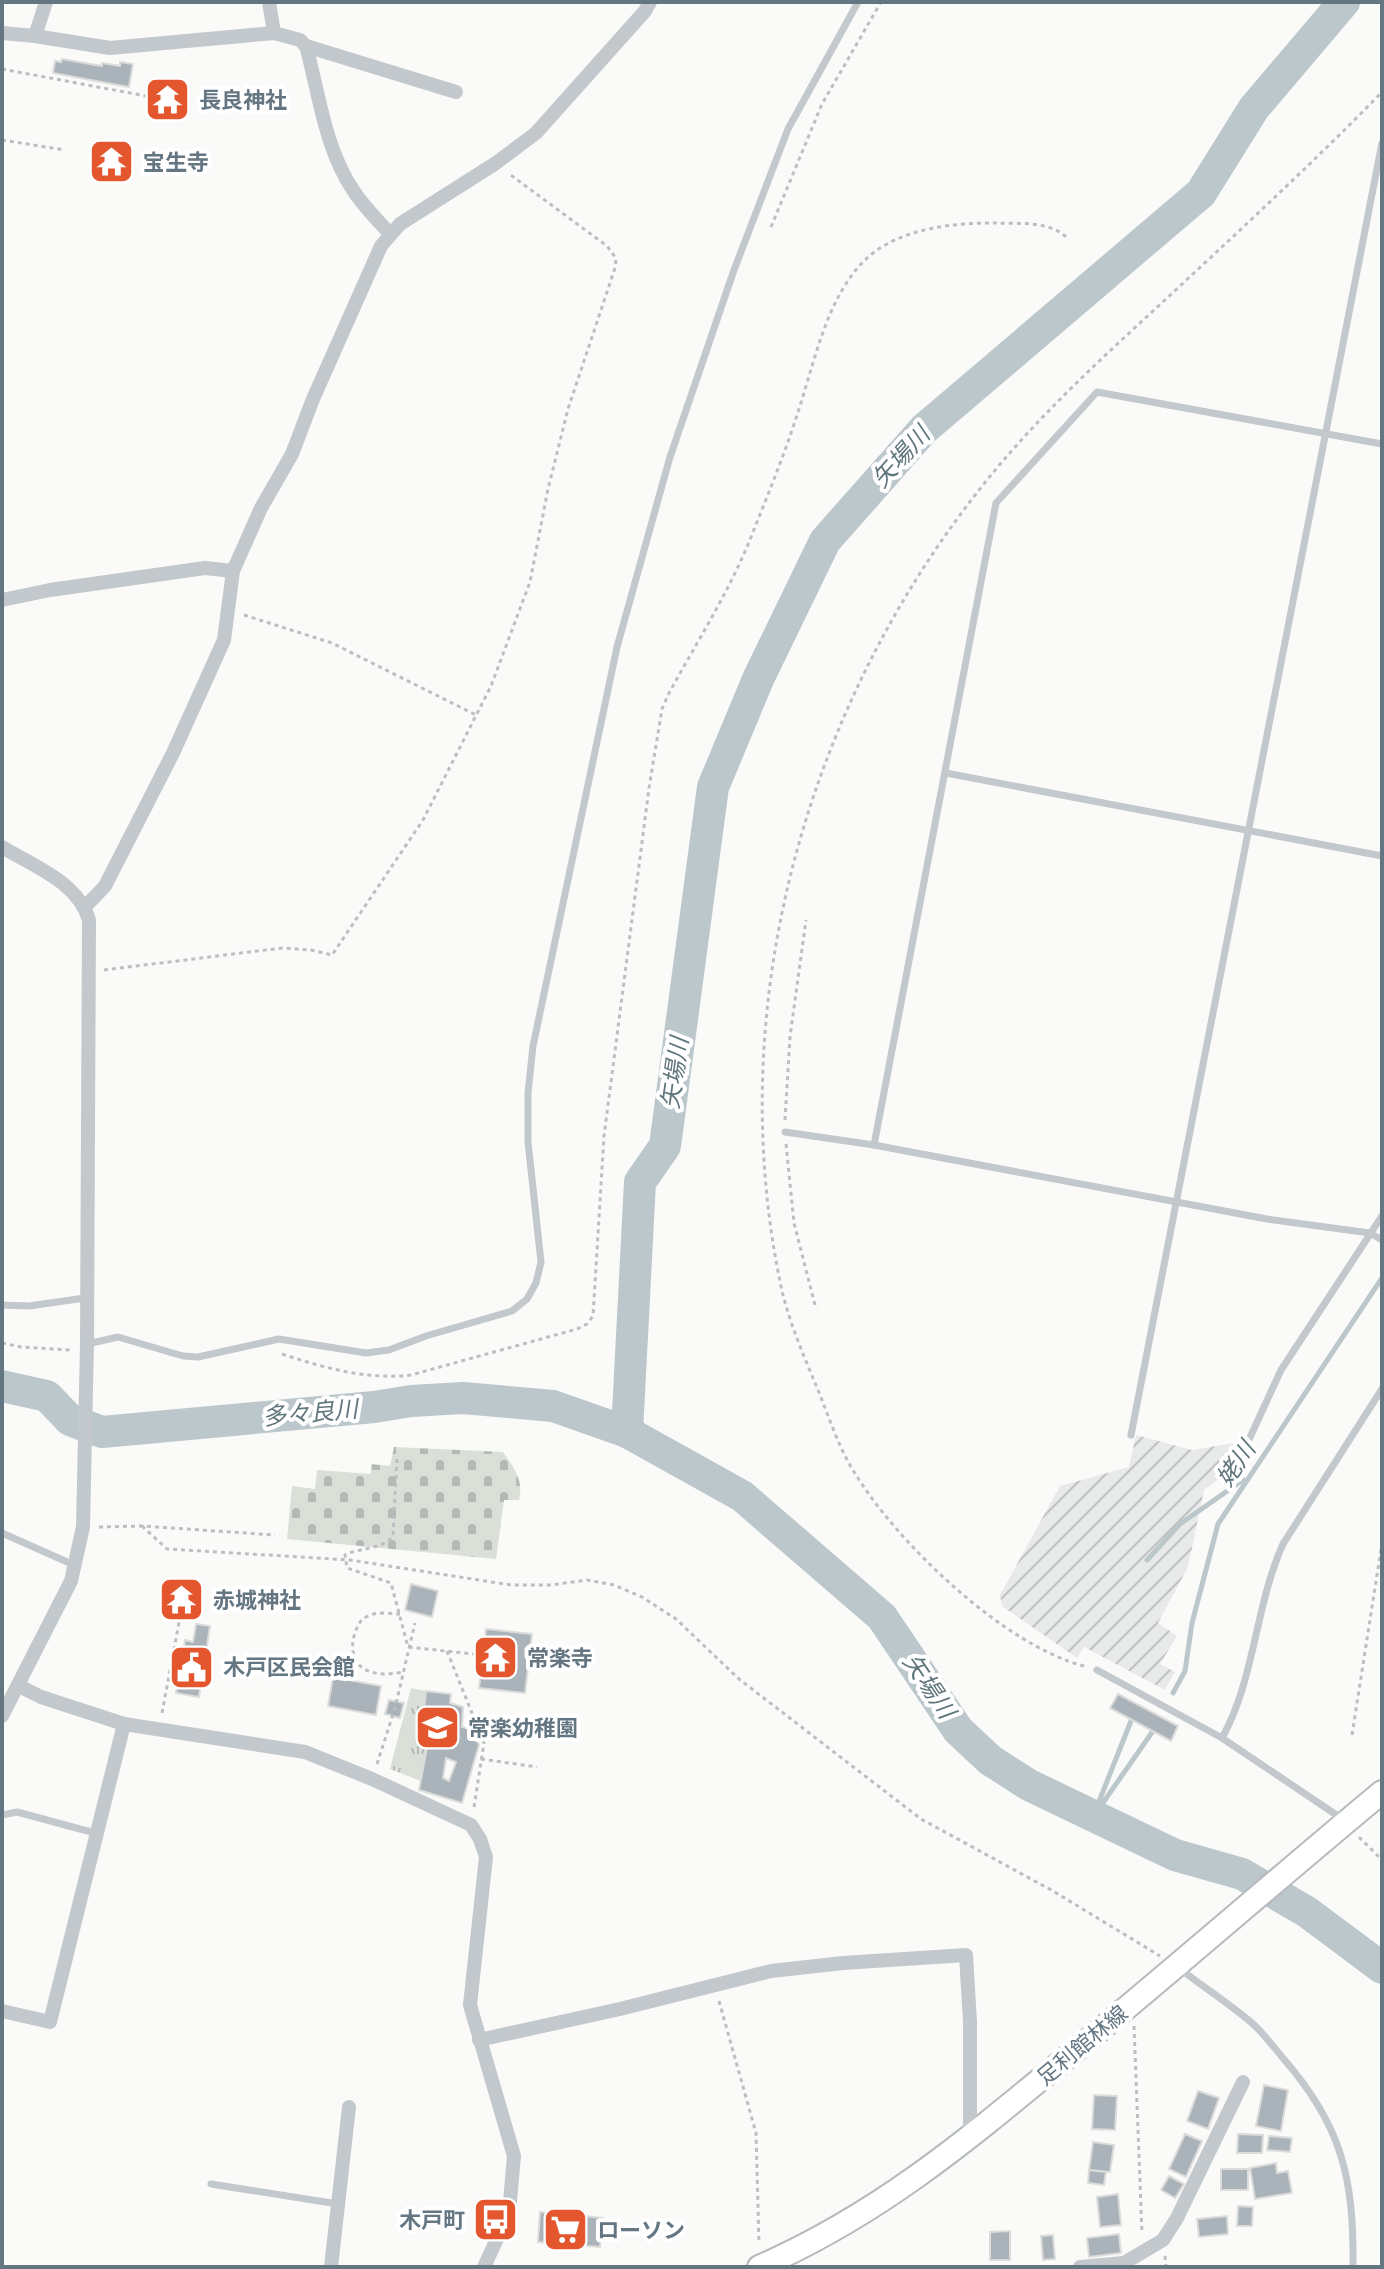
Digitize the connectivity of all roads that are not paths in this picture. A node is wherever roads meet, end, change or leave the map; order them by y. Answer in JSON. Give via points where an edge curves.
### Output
{"nodes":[{"id":1,"x":46,"y":2,"type":"edge"},
{"id":2,"x":269,"y":2,"type":"edge"},
{"id":3,"x":650,"y":2,"type":"edge"},
{"id":4,"x":858,"y":2,"type":"edge"},
{"id":5,"x":2,"y":33,"type":"edge"},
{"id":6,"x":274,"y":33,"type":"junction"},
{"id":7,"x":35,"y":36,"type":"junction"},
{"id":8,"x":306,"y":46,"type":"junction"},
{"id":9,"x":456,"y":92,"type":"dead end"},
{"id":10,"x":1382,"y":143,"type":"edge"},
{"id":11,"x":389,"y":233,"type":"junction"},
{"id":12,"x":1324,"y":433,"type":"junction"},
{"id":13,"x":1382,"y":444,"type":"edge"},
{"id":14,"x":233,"y":571,"type":"junction"},
{"id":15,"x":2,"y":600,"type":"edge"},
{"id":16,"x":946,"y":773,"type":"junction"},
{"id":17,"x":1247,"y":830,"type":"junction"},
{"id":18,"x":2,"y":847,"type":"edge"},
{"id":19,"x":1382,"y":856,"type":"edge"},
{"id":20,"x":85,"y":907,"type":"junction"},
{"id":21,"x":785,"y":1132,"type":"road end"},
{"id":22,"x":874,"y":1145,"type":"junction"},
{"id":23,"x":1174,"y":1201,"type":"junction"},
{"id":24,"x":1382,"y":1216,"type":"edge"},
{"id":25,"x":1370,"y":1233,"type":"junction"},
{"id":26,"x":1380,"y":1239,"type":"edge"},
{"id":27,"x":85,"y":1298,"type":"junction"},
{"id":28,"x":2,"y":1305,"type":"edge"},
{"id":29,"x":86,"y":1349,"type":"junction"},
{"id":30,"x":1382,"y":1389,"type":"edge"},
{"id":31,"x":1131,"y":1435,"type":"dead end"},
{"id":32,"x":1240,"y":1451,"type":"dead end"},
{"id":33,"x":2,"y":1533,"type":"edge"},
{"id":34,"x":76,"y":1566,"type":"junction"},
{"id":35,"x":1097,"y":1670,"type":"road end"},
{"id":36,"x":19,"y":1686,"type":"junction"},
{"id":37,"x":2,"y":1716,"type":"edge"},
{"id":38,"x":124,"y":1724,"type":"junction"},
{"id":39,"x":1222,"y":1738,"type":"junction"},
{"id":40,"x":1382,"y":1792,"type":"edge"},
{"id":41,"x":2,"y":1815,"type":"edge"},
{"id":42,"x":1346,"y":1828,"type":"junction"},
{"id":43,"x":95,"y":1833,"type":"junction"},
{"id":44,"x":1182,"y":1962,"type":"junction"},
{"id":45,"x":2,"y":2011,"type":"edge"},
{"id":46,"x":479,"y":2040,"type":"junction"},
{"id":47,"x":1243,"y":2082,"type":"dead end"},
{"id":48,"x":349,"y":2107,"type":"dead end"},
{"id":49,"x":970,"y":2138,"type":"junction"},
{"id":50,"x":211,"y":2184,"type":"dead end"},
{"id":51,"x":338,"y":2204,"type":"junction"},
{"id":52,"x":331,"y":2267,"type":"edge"},
{"id":53,"x":484,"y":2267,"type":"edge"},
{"id":54,"x":759,"y":2267,"type":"edge"},
{"id":55,"x":1080,"y":2267,"type":"edge"},
{"id":56,"x":1353,"y":2267,"type":"edge"}],
"edges":[{"from":1,"to":7,"type":"street"},
{"from":2,"to":6,"type":"street"},
{"from":3,"to":11,"type":"street","via":[[549,122]]},
{"from":4,"to":29,"type":"lane","via":[[788,129],[734,270],[670,457],[617,647],[533,1046],[528,1142],[541,1262],[527,1299],[512,1311],[366,1353],[279,1339],[198,1357],[118,1337]]},
{"from":5,"to":7,"type":"street"},
{"from":6,"to":7,"type":"street","via":[[110,48]]},
{"from":6,"to":8,"type":"street"},
{"from":8,"to":9,"type":"street"},
{"from":8,"to":11,"type":"street","via":[[343,172]]},
{"from":10,"to":12,"type":"lane"},
{"from":11,"to":14,"type":"street","via":[[292,454]]},
{"from":12,"to":13,"type":"lane"},
{"from":12,"to":16,"type":"lane","via":[[1097,392],[996,503]]},
{"from":12,"to":17,"type":"lane"},
{"from":14,"to":15,"type":"street","via":[[205,568]]},
{"from":14,"to":20,"type":"street","via":[[224,640],[105,886]]},
{"from":16,"to":17,"type":"lane"},
{"from":16,"to":22,"type":"lane"},
{"from":17,"to":19,"type":"lane"},
{"from":17,"to":23,"type":"lane"},
{"from":18,"to":20,"type":"street","via":[[62,883]]},
{"from":20,"to":27,"type":"street"},
{"from":21,"to":22,"type":"lane"},
{"from":22,"to":23,"type":"lane"},
{"from":23,"to":25,"type":"lane"},
{"from":23,"to":31,"type":"lane"},
{"from":24,"to":25,"type":"lane"},
{"from":25,"to":26,"type":"lane"},
{"from":25,"to":32,"type":"lane","via":[[1281,1370]]},
{"from":27,"to":28,"type":"lane"},
{"from":27,"to":29,"type":"street"},
{"from":29,"to":34,"type":"street","via":[[83,1527]]},
{"from":30,"to":39,"type":"lane","via":[[1283,1544],[1239,1705]]},
{"from":33,"to":34,"type":"lane"},
{"from":34,"to":36,"type":"street"},
{"from":35,"to":39,"type":"lane"},
{"from":36,"to":37,"type":"street"},
{"from":36,"to":38,"type":"street"},
{"from":38,"to":43,"type":"street"},
{"from":38,"to":46,"type":"street","via":[[305,1752],[471,1825],[486,1857],[470,1991]]},
{"from":39,"to":42,"type":"lane","via":[[1314,1798]]},
{"from":40,"to":42,"type":"main road","name":"足利館林線"},
{"from":41,"to":43,"type":"lane","via":[[17,1812]]},
{"from":42,"to":44,"type":"main road","name":"足利館林線"},
{"from":43,"to":45,"type":"street","via":[[50,2022]]},
{"from":44,"to":49,"type":"main road","name":"足利館林線"},
{"from":44,"to":56,"type":"lane","via":[[1255,2026],[1313,2095],[1345,2166],[1354,2216]]},
{"from":46,"to":49,"type":"street","via":[[771,1971],[966,1955]]},
{"from":46,"to":53,"type":"street","via":[[514,2156],[509,2213]]},
{"from":47,"to":55,"type":"street","via":[[1163,2240],[1124,2263]]},
{"from":48,"to":51,"type":"street"},
{"from":49,"to":54,"type":"main road","name":"足利館林線","via":[[868,2211]]},
{"from":50,"to":51,"type":"lane"},
{"from":51,"to":52,"type":"street"}]}
